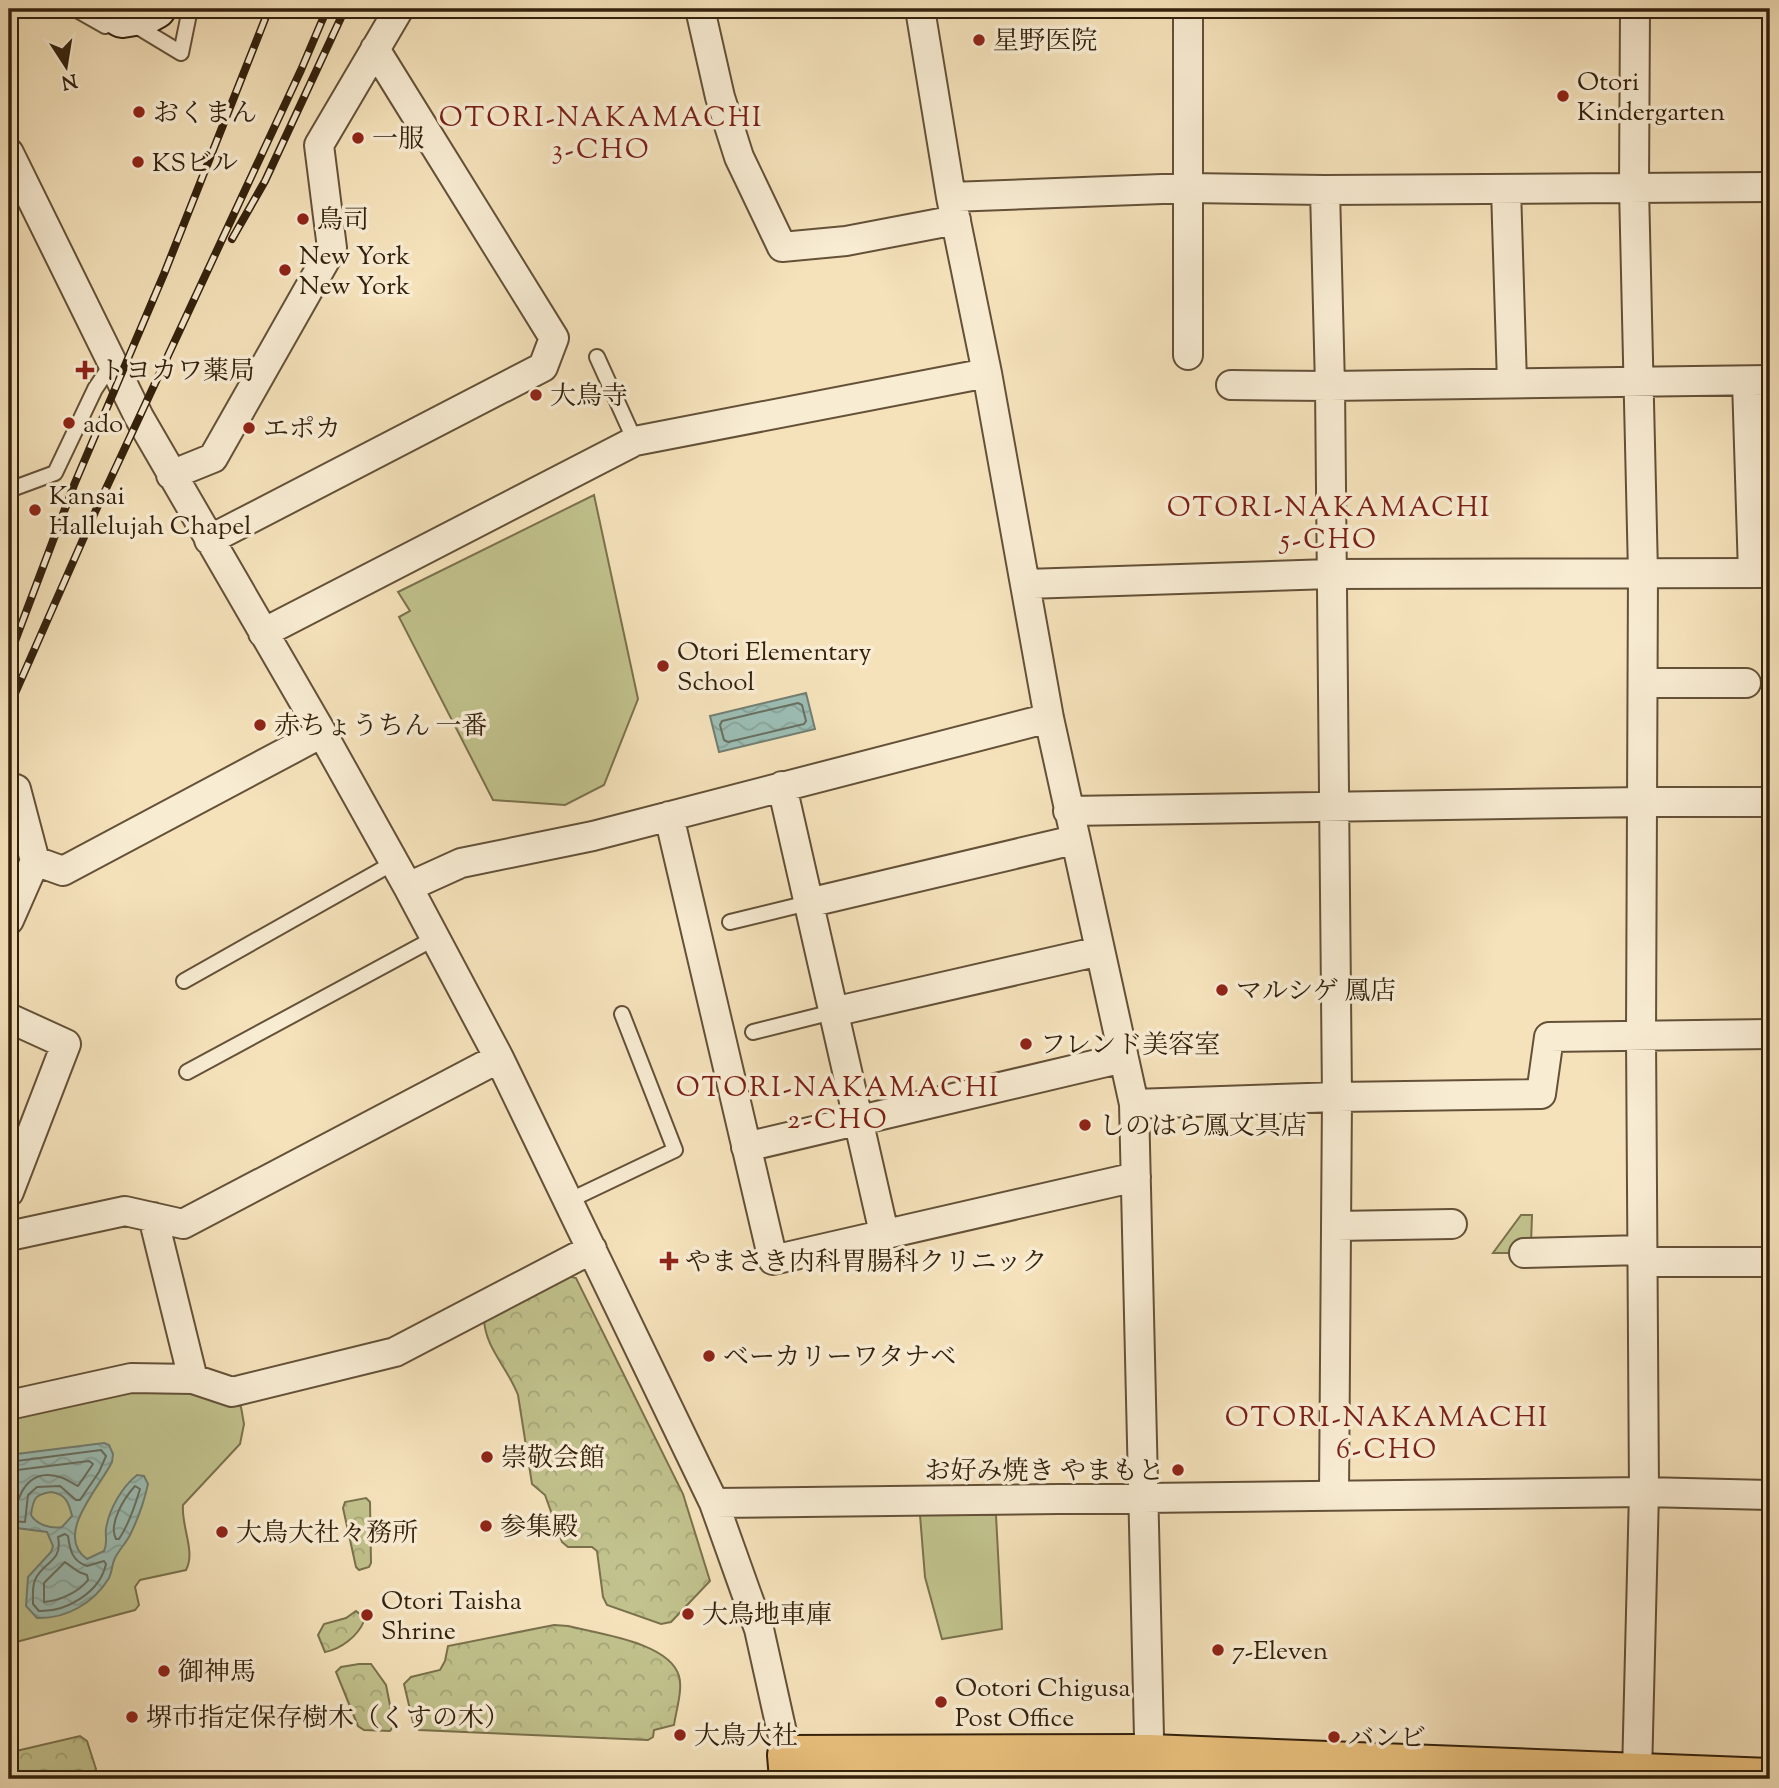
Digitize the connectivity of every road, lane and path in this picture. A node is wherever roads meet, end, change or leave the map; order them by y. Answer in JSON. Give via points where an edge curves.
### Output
{"nodes":[{"id":1,"x":75,"y":9,"type":"edge"},
{"id":2,"x":190,"y":9,"type":"edge"},
{"id":3,"x":399,"y":9,"type":"edge"},
{"id":4,"x":700,"y":9,"type":"edge"},
{"id":5,"x":920,"y":9,"type":"edge"},
{"id":6,"x":1188,"y":9,"type":"edge"},
{"id":7,"x":1635,"y":9,"type":"edge"},
{"id":8,"x":133,"y":15,"type":"edge"},
{"id":9,"x":375,"y":49,"type":"junction"},
{"id":10,"x":9,"y":153,"type":"edge"},
{"id":11,"x":1770,"y":187,"type":"edge"},
{"id":12,"x":1189,"y":188,"type":"junction"},
{"id":13,"x":1634,"y":188,"type":"junction"},
{"id":14,"x":1506,"y":189,"type":"junction"},
{"id":15,"x":1325,"y":190,"type":"junction"},
{"id":16,"x":953,"y":208,"type":"junction"},
{"id":17,"x":1188,"y":355,"type":"dead end"},
{"id":18,"x":597,"y":357,"type":"dead end"},
{"id":19,"x":111,"y":365,"type":"junction"},
{"id":20,"x":987,"y":373,"type":"junction"},
{"id":21,"x":1759,"y":381,"type":"edge"},
{"id":22,"x":1637,"y":382,"type":"junction"},
{"id":23,"x":1512,"y":383,"type":"junction"},
{"id":24,"x":1231,"y":385,"type":"dead end"},
{"id":25,"x":1330,"y":386,"type":"junction"},
{"id":26,"x":635,"y":441,"type":"junction"},
{"id":27,"x":171,"y":475,"type":"junction"},
{"id":28,"x":9,"y":490,"type":"edge"},
{"id":29,"x":209,"y":540,"type":"junction"},
{"id":30,"x":1643,"y":573,"type":"junction"},
{"id":31,"x":1762,"y":573,"type":"edge"},
{"id":32,"x":1331,"y":574,"type":"junction"},
{"id":33,"x":1026,"y":584,"type":"junction"},
{"id":34,"x":264,"y":633,"type":"junction"},
{"id":35,"x":1643,"y":683,"type":"junction"},
{"id":36,"x":1746,"y":683,"type":"dead end"},
{"id":37,"x":1049,"y":718,"type":"junction"},
{"id":38,"x":322,"y":733,"type":"junction"},
{"id":39,"x":782,"y":786,"type":"junction"},
{"id":40,"x":16,"y":789,"type":"dead end"},
{"id":41,"x":1643,"y":802,"type":"junction"},
{"id":42,"x":1770,"y":802,"type":"edge"},
{"id":43,"x":1333,"y":808,"type":"junction"},
{"id":44,"x":1068,"y":811,"type":"junction"},
{"id":45,"x":669,"y":816,"type":"junction"},
{"id":46,"x":1074,"y":840,"type":"junction"},
{"id":47,"x":34,"y":861,"type":"junction"},
{"id":48,"x":395,"y":862,"type":"junction"},
{"id":49,"x":408,"y":887,"type":"junction"},
{"id":50,"x":808,"y":903,"type":"junction"},
{"id":51,"x":9,"y":920,"type":"edge"},
{"id":52,"x":730,"y":922,"type":"dead end"},
{"id":53,"x":435,"y":938,"type":"junction"},
{"id":54,"x":1100,"y":951,"type":"junction"},
{"id":55,"x":184,"y":981,"type":"dead end"},
{"id":56,"x":834,"y":1013,"type":"junction"},
{"id":57,"x":622,"y":1014,"type":"dead end"},
{"id":58,"x":9,"y":1018,"type":"edge"},
{"id":59,"x":752,"y":1032,"type":"dead end"},
{"id":60,"x":1770,"y":1034,"type":"edge"},
{"id":61,"x":1641,"y":1035,"type":"junction"},
{"id":62,"x":499,"y":1058,"type":"junction"},
{"id":63,"x":1124,"y":1058,"type":"junction"},
{"id":64,"x":187,"y":1072,"type":"dead end"},
{"id":65,"x":1336,"y":1097,"type":"junction"},
{"id":66,"x":1134,"y":1104,"type":"junction"},
{"id":67,"x":859,"y":1122,"type":"junction"},
{"id":68,"x":746,"y":1147,"type":"junction"},
{"id":69,"x":1136,"y":1177,"type":"junction"},
{"id":70,"x":9,"y":1192,"type":"edge"},
{"id":71,"x":568,"y":1201,"type":"junction"},
{"id":72,"x":153,"y":1217,"type":"junction"},
{"id":73,"x":1452,"y":1224,"type":"dead end"},
{"id":74,"x":1336,"y":1226,"type":"junction"},
{"id":75,"x":884,"y":1233,"type":"junction"},
{"id":76,"x":9,"y":1236,"type":"edge"},
{"id":77,"x":592,"y":1249,"type":"junction"},
{"id":78,"x":1524,"y":1253,"type":"dead end"},
{"id":79,"x":1642,"y":1256,"type":"junction"},
{"id":80,"x":1770,"y":1262,"type":"edge"},
{"id":81,"x":193,"y":1379,"type":"junction"},
{"id":82,"x":9,"y":1405,"type":"edge"},
{"id":83,"x":1644,"y":1492,"type":"junction"},
{"id":84,"x":1334,"y":1494,"type":"junction"},
{"id":85,"x":1770,"y":1495,"type":"edge"},
{"id":86,"x":1144,"y":1497,"type":"junction"},
{"id":87,"x":714,"y":1503,"type":"junction"},
{"id":88,"x":788,"y":1767,"type":"edge"},
{"id":89,"x":1150,"y":1767,"type":"edge"},
{"id":90,"x":1637,"y":1774,"type":"junction"},
{"id":91,"x":1770,"y":1778,"type":"edge"}],
"edges":[{"from":1,"to":8,"type":"lane","via":[[118,34]]},
{"from":2,"to":8,"type":"lane","via":[[181,53]]},
{"from":3,"to":9,"type":"street"},
{"from":4,"to":16,"type":"street","via":[[739,157],[782,247],[845,241]]},
{"from":5,"to":16,"type":"street"},
{"from":6,"to":12,"type":"street"},
{"from":7,"to":13,"type":"street"},
{"from":9,"to":27,"type":"street","via":[[319,145],[332,248],[212,458]]},
{"from":9,"to":29,"type":"street","via":[[554,338],[543,367]]},
{"from":10,"to":19,"type":"street"},
{"from":11,"to":13,"type":"street"},
{"from":12,"to":15,"type":"street"},
{"from":12,"to":16,"type":"street"},
{"from":12,"to":17,"type":"street"},
{"from":13,"to":14,"type":"street"},
{"from":13,"to":22,"type":"street"},
{"from":14,"to":15,"type":"street"},
{"from":14,"to":23,"type":"street"},
{"from":15,"to":25,"type":"street"},
{"from":16,"to":20,"type":"street"},
{"from":18,"to":26,"type":"lane"},
{"from":19,"to":27,"type":"street"},
{"from":19,"to":28,"type":"lane","via":[[55,473]]},
{"from":20,"to":26,"type":"street"},
{"from":20,"to":33,"type":"street"},
{"from":21,"to":22,"type":"street"},
{"from":21,"to":31,"type":"street"},
{"from":22,"to":23,"type":"street"},
{"from":22,"to":30,"type":"street"},
{"from":23,"to":25,"type":"street"},
{"from":24,"to":25,"type":"street"},
{"from":25,"to":32,"type":"street"},
{"from":26,"to":34,"type":"street"},
{"from":27,"to":29,"type":"street"},
{"from":29,"to":34,"type":"street"},
{"from":30,"to":31,"type":"street"},
{"from":30,"to":32,"type":"street"},
{"from":30,"to":35,"type":"street"},
{"from":32,"to":33,"type":"street"},
{"from":32,"to":43,"type":"street"},
{"from":33,"to":37,"type":"street"},
{"from":34,"to":38,"type":"street"},
{"from":35,"to":36,"type":"street"},
{"from":35,"to":41,"type":"street"},
{"from":37,"to":39,"type":"street"},
{"from":37,"to":44,"type":"street"},
{"from":38,"to":47,"type":"street","via":[[62,871]]},
{"from":38,"to":48,"type":"street"},
{"from":39,"to":45,"type":"street"},
{"from":39,"to":50,"type":"street"},
{"from":40,"to":47,"type":"street"},
{"from":41,"to":42,"type":"street"},
{"from":41,"to":43,"type":"street"},
{"from":41,"to":61,"type":"street"},
{"from":43,"to":44,"type":"street"},
{"from":43,"to":65,"type":"street"},
{"from":44,"to":46,"type":"street"},
{"from":45,"to":49,"type":"street","via":[[461,863]]},
{"from":45,"to":68,"type":"street"},
{"from":46,"to":50,"type":"street"},
{"from":46,"to":54,"type":"street"},
{"from":47,"to":51,"type":"street"},
{"from":48,"to":49,"type":"street"},
{"from":48,"to":55,"type":"lane"},
{"from":49,"to":53,"type":"street"},
{"from":50,"to":52,"type":"lane"},
{"from":50,"to":56,"type":"street"},
{"from":53,"to":62,"type":"street"},
{"from":53,"to":64,"type":"lane"},
{"from":54,"to":56,"type":"street"},
{"from":54,"to":63,"type":"street"},
{"from":56,"to":59,"type":"lane"},
{"from":56,"to":67,"type":"street"},
{"from":57,"to":71,"type":"lane","via":[[675,1150]]},
{"from":58,"to":70,"type":"street","via":[[66,1044]]},
{"from":60,"to":61,"type":"street"},
{"from":61,"to":65,"type":"street","via":[[1549,1037],[1541,1094]]},
{"from":61,"to":79,"type":"street"},
{"from":62,"to":71,"type":"street"},
{"from":62,"to":72,"type":"street","via":[[183,1224]]},
{"from":63,"to":66,"type":"street"},
{"from":63,"to":67,"type":"street"},
{"from":65,"to":66,"type":"street"},
{"from":65,"to":74,"type":"street"},
{"from":66,"to":69,"type":"street"},
{"from":67,"to":68,"type":"street"},
{"from":67,"to":75,"type":"street"},
{"from":68,"to":75,"type":"street","via":[[773,1260]]},
{"from":69,"to":75,"type":"street"},
{"from":69,"to":86,"type":"street"},
{"from":71,"to":77,"type":"street"},
{"from":72,"to":76,"type":"street","via":[[125,1211]]},
{"from":72,"to":81,"type":"street"},
{"from":73,"to":74,"type":"street"},
{"from":74,"to":84,"type":"street"},
{"from":77,"to":81,"type":"street","via":[[395,1352],[232,1392]]},
{"from":77,"to":87,"type":"street"},
{"from":78,"to":79,"type":"street"},
{"from":79,"to":80,"type":"street"},
{"from":79,"to":83,"type":"street"},
{"from":81,"to":82,"type":"street","via":[[131,1378]]},
{"from":83,"to":84,"type":"street"},
{"from":83,"to":85,"type":"street"},
{"from":83,"to":90,"type":"street"},
{"from":84,"to":86,"type":"street"},
{"from":86,"to":87,"type":"street"},
{"from":86,"to":89,"type":"street"},
{"from":87,"to":88,"type":"street","via":[[760,1629]]},
{"from":88,"to":89,"type":"main road"},
{"from":89,"to":90,"type":"main road"},
{"from":90,"to":91,"type":"main road"}]}
